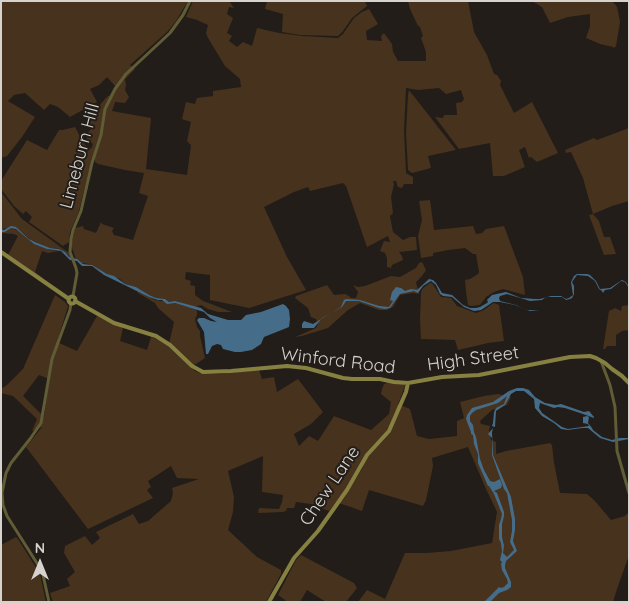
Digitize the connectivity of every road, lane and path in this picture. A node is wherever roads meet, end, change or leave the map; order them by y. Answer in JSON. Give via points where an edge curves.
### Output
{"nodes":[{"id":1,"x":190,"y":1,"type":"edge"},
{"id":2,"x":1,"y":252,"type":"edge"},
{"id":3,"x":72,"y":300,"type":"junction"},
{"id":4,"x":601,"y":360,"type":"junction"},
{"id":5,"x":408,"y":383,"type":"junction"},
{"id":6,"x":629,"y":383,"type":"edge"},
{"id":7,"x":629,"y":493,"type":"edge"},
{"id":8,"x":49,"y":602,"type":"edge"},
{"id":9,"x":269,"y":602,"type":"edge"}],
"edges":[{"from":1,"to":3,"type":"street","name":"Limeburn Hill","via":[[170,32],[126,74],[105,109],[101,135],[72,230],[70,252],[77,273]]},
{"from":2,"to":3,"type":"main road","name":"Winford Road"},
{"from":3,"to":5,"type":"main road","name":"Winford Road","via":[[114,323],[156,336],[204,372],[290,367],[343,378]]},
{"from":3,"to":8,"type":"street","name":"Limeburn Hill","via":[[52,359],[41,423],[10,463],[2,493],[7,516],[40,568]]},
{"from":4,"to":5,"type":"main road","name":"High Street","via":[[592,356],[572,357],[479,375],[442,376]]},
{"from":4,"to":6,"type":"main road"},
{"from":4,"to":7,"type":"street","via":[[615,407],[618,458]]},
{"from":5,"to":9,"type":"main road","name":"Chew Lane","via":[[389,431],[367,455],[318,531],[294,558]]}]}
